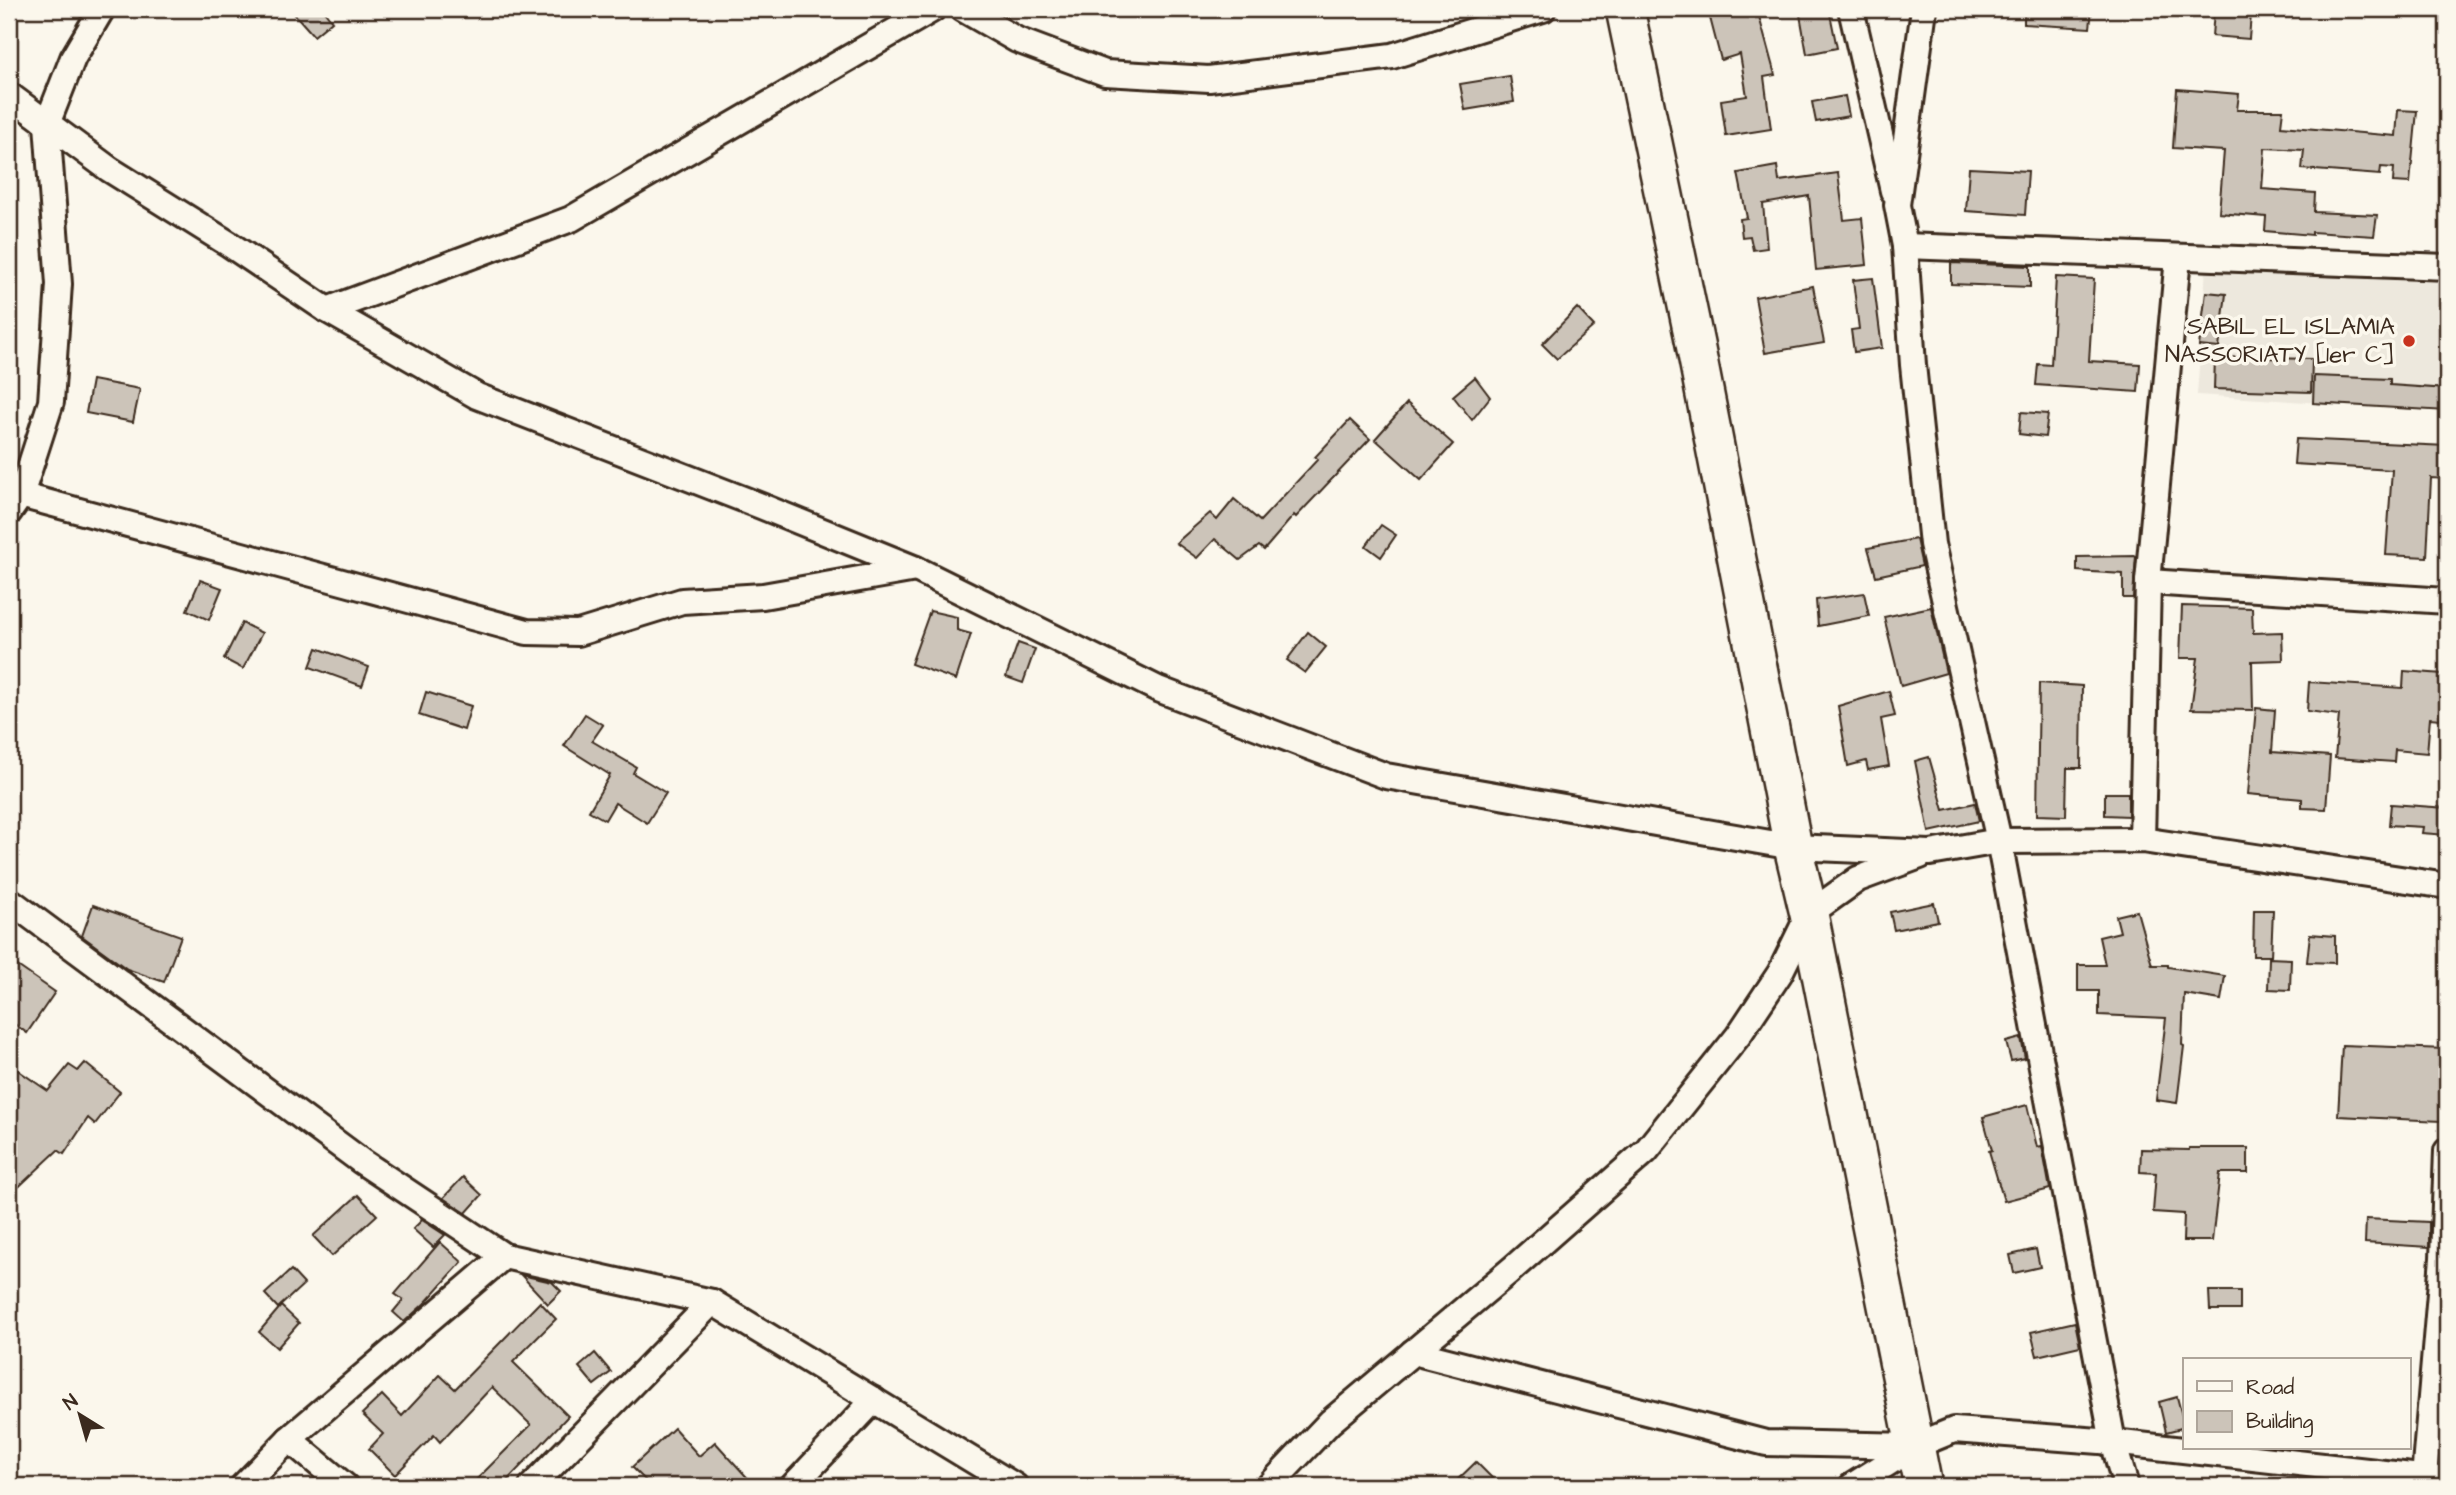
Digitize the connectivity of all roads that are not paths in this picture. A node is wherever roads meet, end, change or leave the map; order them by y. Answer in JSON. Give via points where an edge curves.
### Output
{"nodes":[{"id":1,"x":102,"y":9,"type":"edge"},
{"id":2,"x":933,"y":9,"type":"edge"},
{"id":3,"x":963,"y":9,"type":"edge"},
{"id":4,"x":1543,"y":9,"type":"edge"},
{"id":5,"x":1625,"y":9,"type":"edge"},
{"id":6,"x":1851,"y":9,"type":"edge"},
{"id":7,"x":1924,"y":9,"type":"edge"},
{"id":8,"x":9,"y":95,"type":"edge"},
{"id":9,"x":47,"y":124,"type":"junction"},
{"id":10,"x":1897,"y":205,"type":"junction"},
{"id":11,"x":1905,"y":246,"type":"junction"},
{"id":12,"x":2178,"y":257,"type":"junction"},
{"id":13,"x":2447,"y":267,"type":"edge"},
{"id":14,"x":327,"y":310,"type":"junction"},
{"id":15,"x":13,"y":500,"type":"edge"},
{"id":16,"x":916,"y":569,"type":"junction"},
{"id":17,"x":2148,"y":583,"type":"junction"},
{"id":18,"x":2447,"y":601,"type":"edge"},
{"id":19,"x":2142,"y":840,"type":"junction"},
{"id":20,"x":1999,"y":841,"type":"junction"},
{"id":21,"x":1793,"y":847,"type":"junction"},
{"id":22,"x":1930,"y":853,"type":"junction"},
{"id":23,"x":2447,"y":886,"type":"edge"},
{"id":24,"x":9,"y":900,"type":"edge"},
{"id":25,"x":1809,"y":914,"type":"junction"},
{"id":26,"x":2447,"y":1151,"type":"edge"},
{"id":27,"x":504,"y":1256,"type":"junction"},
{"id":28,"x":712,"y":1302,"type":"junction"},
{"id":29,"x":1413,"y":1352,"type":"junction"},
{"id":30,"x":874,"y":1399,"type":"junction"},
{"id":31,"x":289,"y":1439,"type":"junction"},
{"id":32,"x":2113,"y":1442,"type":"junction"},
{"id":33,"x":1915,"y":1446,"type":"junction"},
{"id":34,"x":2436,"y":1479,"type":"edge"},
{"id":35,"x":243,"y":1486,"type":"edge"},
{"id":36,"x":345,"y":1486,"type":"edge"},
{"id":37,"x":532,"y":1486,"type":"edge"},
{"id":38,"x":793,"y":1486,"type":"edge"},
{"id":39,"x":1015,"y":1486,"type":"edge"},
{"id":40,"x":1269,"y":1486,"type":"edge"},
{"id":41,"x":1852,"y":1486,"type":"edge"},
{"id":42,"x":1923,"y":1486,"type":"edge"},
{"id":43,"x":2126,"y":1486,"type":"edge"}],
"edges":[{"from":1,"to":9,"type":"street","via":[[74,58]]},
{"from":2,"to":14,"type":"street","via":[[570,219]]},
{"from":3,"to":4,"type":"street","via":[[1017,40],[1105,73],[1209,79],[1392,56]]},
{"from":5,"to":21,"type":"street"},
{"from":6,"to":10,"type":"street"},
{"from":7,"to":10,"type":"street"},
{"from":8,"to":9,"type":"street"},
{"from":9,"to":14,"type":"street"},
{"from":9,"to":15,"type":"street","via":[[59,284],[51,402]]},
{"from":10,"to":11,"type":"street"},
{"from":11,"to":12,"type":"street"},
{"from":11,"to":20,"type":"street","via":[[1932,544]]},
{"from":12,"to":13,"type":"street"},
{"from":12,"to":17,"type":"street"},
{"from":14,"to":16,"type":"street","via":[[477,396]]},
{"from":15,"to":16,"type":"street","via":[[527,632],[578,633],[682,601],[763,596]]},
{"from":16,"to":21,"type":"street","via":[[1158,689],[1386,775]]},
{"from":17,"to":18,"type":"street"},
{"from":17,"to":19,"type":"street"},
{"from":19,"to":20,"type":"street"},
{"from":19,"to":23,"type":"street"},
{"from":20,"to":22,"type":"street"},
{"from":20,"to":32,"type":"street"},
{"from":21,"to":22,"type":"street"},
{"from":21,"to":25,"type":"street"},
{"from":22,"to":25,"type":"street","via":[[1858,879]]},
{"from":24,"to":27,"type":"street","via":[[361,1161]]},
{"from":25,"to":29,"type":"street","via":[[1780,974],[1738,1036],[1646,1151]]},
{"from":25,"to":33,"type":"street"},
{"from":26,"to":34,"type":"street"},
{"from":27,"to":28,"type":"street"},
{"from":27,"to":31,"type":"street"},
{"from":28,"to":30,"type":"street"},
{"from":28,"to":37,"type":"street"},
{"from":29,"to":33,"type":"street","via":[[1766,1443]]},
{"from":29,"to":40,"type":"street","via":[[1330,1422]]},
{"from":30,"to":38,"type":"street"},
{"from":30,"to":39,"type":"street"},
{"from":31,"to":35,"type":"street"},
{"from":31,"to":36,"type":"street"},
{"from":32,"to":33,"type":"street","via":[[1954,1430]]},
{"from":32,"to":34,"type":"street"},
{"from":32,"to":43,"type":"street"},
{"from":33,"to":41,"type":"street"},
{"from":33,"to":42,"type":"street"}]}
